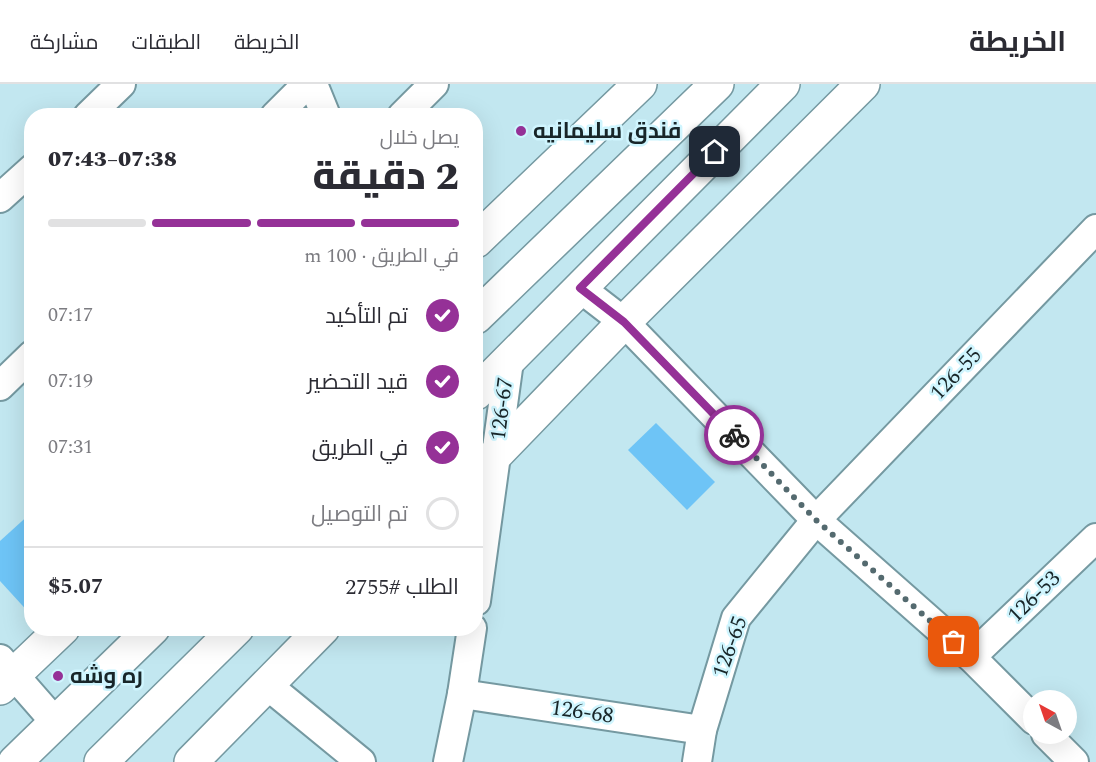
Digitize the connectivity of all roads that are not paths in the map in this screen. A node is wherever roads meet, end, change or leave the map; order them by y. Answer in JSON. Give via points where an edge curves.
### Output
{"nodes":[{"id":1,"x":121,"y":84,"type":"edge"},
{"id":2,"x":307,"y":84,"type":"edge"},
{"id":3,"x":313,"y":84,"type":"edge"},
{"id":4,"x":412,"y":84,"type":"edge"},
{"id":5,"x":434,"y":84,"type":"edge"},
{"id":6,"x":640,"y":84,"type":"edge"},
{"id":7,"x":717,"y":84,"type":"edge"},
{"id":8,"x":783,"y":84,"type":"edge"},
{"id":9,"x":863,"y":84,"type":"edge"},
{"id":10,"x":96,"y":108,"type":"edge"},
{"id":11,"x":283,"y":108,"type":"edge"},
{"id":12,"x":323,"y":108,"type":"edge"},
{"id":13,"x":401,"y":108,"type":"edge"},
{"id":14,"x":410,"y":108,"type":"edge"},
{"id":15,"x":24,"y":176,"type":"edge"},
{"id":16,"x":0,"y":198,"type":"edge"},
{"id":17,"x":1096,"y":229,"type":"edge"},
{"id":18,"x":483,"y":235,"type":"edge"},
{"id":19,"x":580,"y":288,"type":"junction"},
{"id":20,"x":483,"y":310,"type":"edge"},
{"id":21,"x":624,"y":322,"type":"junction"},
{"id":22,"x":508,"y":361,"type":"junction"},
{"id":23,"x":24,"y":363,"type":"edge"},
{"id":24,"x":0,"y":386,"type":"edge"},
{"id":25,"x":483,"y":386,"type":"edge"},
{"id":26,"x":486,"y":465,"type":"edge"},
{"id":27,"x":483,"y":506,"type":"edge"},
{"id":28,"x":816,"y":520,"type":"junction"},
{"id":29,"x":1096,"y":537,"type":"edge"},
{"id":30,"x":53,"y":636,"type":"edge"},
{"id":31,"x":145,"y":636,"type":"edge"},
{"id":32,"x":229,"y":636,"type":"edge"},
{"id":33,"x":315,"y":636,"type":"edge"},
{"id":34,"x":471,"y":636,"type":"edge"},
{"id":35,"x":971,"y":657,"type":"junction"},
{"id":36,"x":5,"y":674,"type":"edge"},
{"id":37,"x":267,"y":685,"type":"junction"},
{"id":38,"x":462,"y":694,"type":"junction"},
{"id":39,"x":1023,"y":709,"type":"edge"},
{"id":40,"x":56,"y":723,"type":"junction"},
{"id":41,"x":702,"y":730,"type":"junction"},
{"id":42,"x":1056,"y":744,"type":"edge"},
{"id":43,"x":15,"y":762,"type":"edge"},
{"id":44,"x":101,"y":762,"type":"edge"},
{"id":45,"x":191,"y":762,"type":"edge"},
{"id":46,"x":361,"y":762,"type":"edge"},
{"id":47,"x":448,"y":762,"type":"edge"},
{"id":48,"x":697,"y":762,"type":"edge"},
{"id":49,"x":1074,"y":762,"type":"edge"}],
"edges":[{"from":1,"to":10,"type":"street"},
{"from":2,"to":11,"type":"street"},
{"from":3,"to":12,"type":"street"},
{"from":4,"to":13,"type":"street"},
{"from":5,"to":14,"type":"street"},
{"from":6,"to":18,"type":"main road"},
{"from":7,"to":20,"type":"main road"},
{"from":8,"to":19,"type":"main road"},
{"from":9,"to":21,"type":"main road"},
{"from":15,"to":16,"type":"street"},
{"from":17,"to":28,"type":"street","name":"126-55"},
{"from":19,"to":21,"type":"street"},
{"from":19,"to":22,"type":"main road"},
{"from":21,"to":26,"type":"main road"},
{"from":21,"to":28,"type":"street"},
{"from":22,"to":25,"type":"main road"},
{"from":22,"to":26,"type":"street","name":"126-67"},
{"from":23,"to":24,"type":"street"},
{"from":26,"to":27,"type":"street","name":"126-67"},
{"from":28,"to":35,"type":"street"},
{"from":28,"to":41,"type":"street","name":"126-65","via":[[736,618]]},
{"from":29,"to":35,"type":"street","name":"126-53"},
{"from":30,"to":36,"type":"main road"},
{"from":31,"to":40,"type":"main road"},
{"from":32,"to":44,"type":"main road"},
{"from":33,"to":37,"type":"main road"},
{"from":34,"to":38,"type":"street"},
{"from":35,"to":39,"type":"street"},
{"from":36,"to":40,"type":"street"},
{"from":37,"to":45,"type":"main road"},
{"from":37,"to":46,"type":"street"},
{"from":38,"to":41,"type":"street","name":"126-68"},
{"from":38,"to":47,"type":"street"},
{"from":40,"to":43,"type":"main road"},
{"from":41,"to":48,"type":"street","name":"126-65"},
{"from":42,"to":49,"type":"street"}]}
